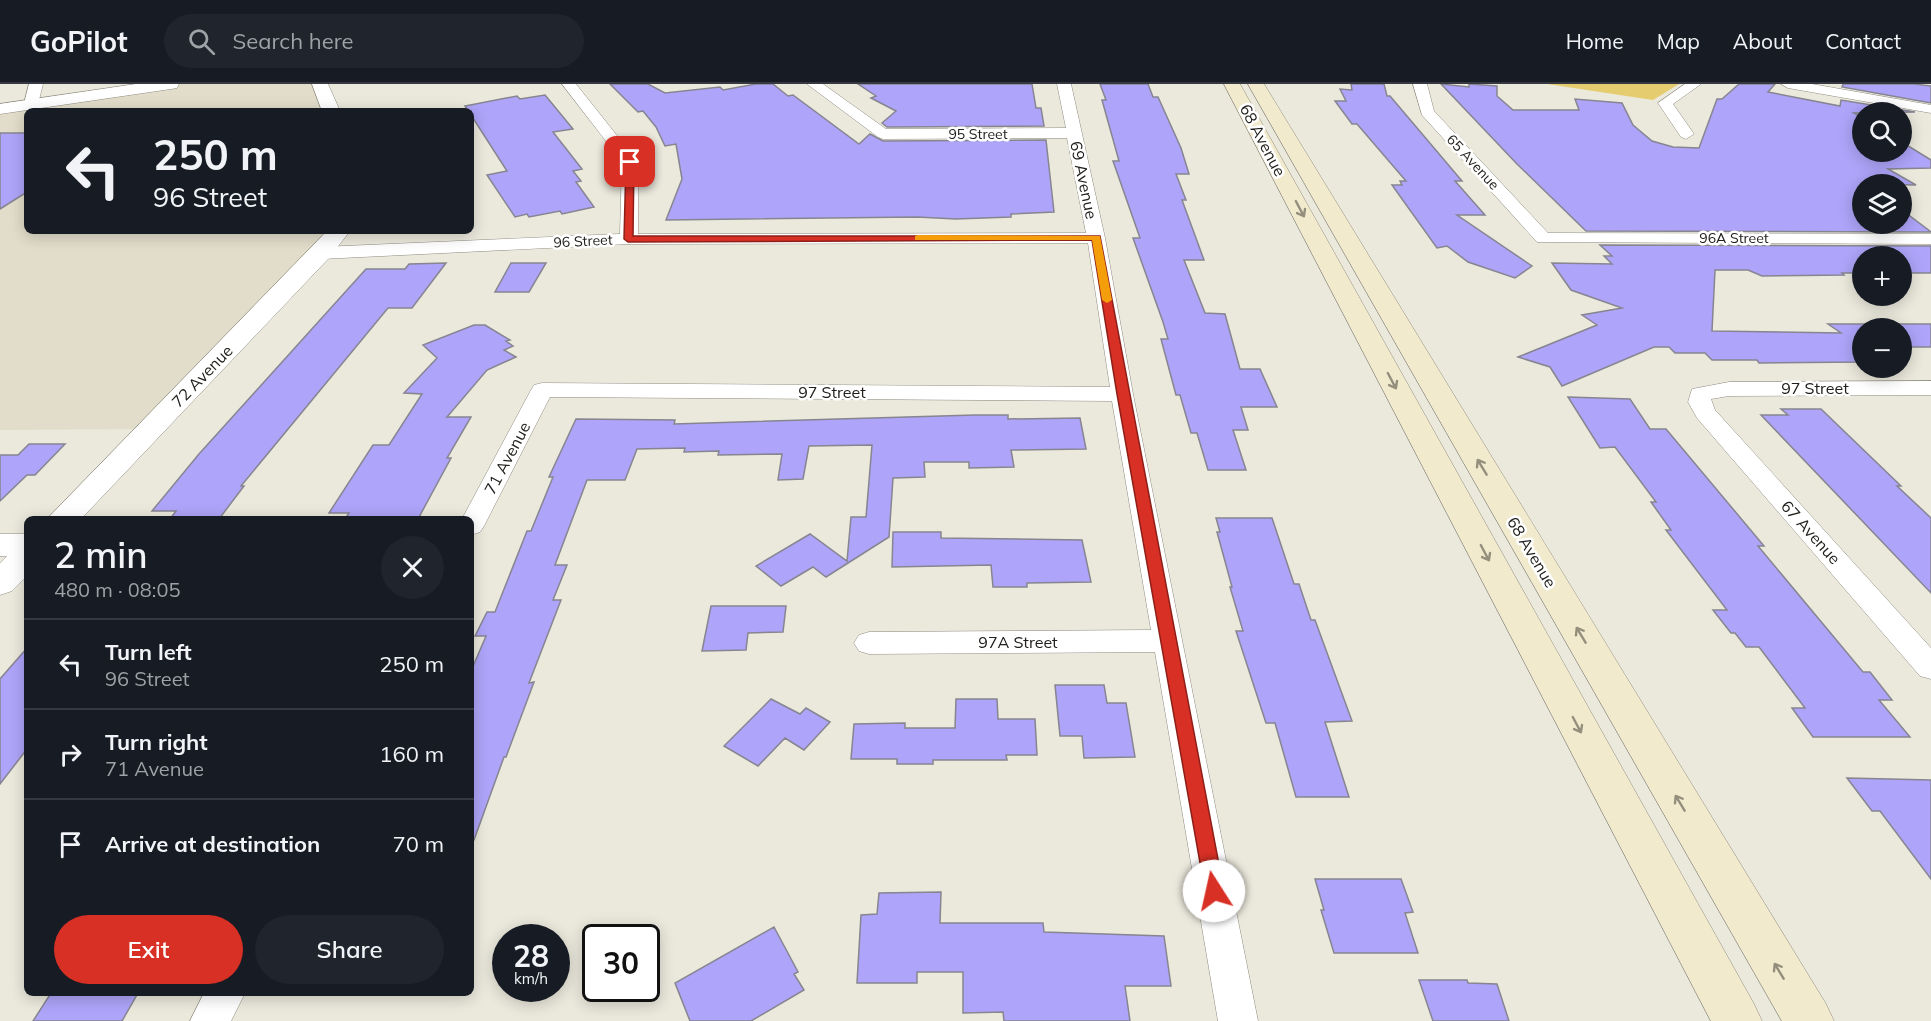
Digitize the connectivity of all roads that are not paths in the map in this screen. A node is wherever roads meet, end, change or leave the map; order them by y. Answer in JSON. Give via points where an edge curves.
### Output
{"nodes":[{"id":1,"x":36,"y":84,"type":"edge"},
{"id":2,"x":171,"y":84,"type":"edge"},
{"id":3,"x":320,"y":84,"type":"edge"},
{"id":4,"x":814,"y":84,"type":"edge"},
{"id":5,"x":1064,"y":84,"type":"edge"},
{"id":6,"x":1232,"y":84,"type":"edge"},
{"id":7,"x":1256,"y":84,"type":"edge"},
{"id":8,"x":1420,"y":84,"type":"edge"},
{"id":9,"x":1694,"y":84,"type":"edge"},
{"id":10,"x":1788,"y":84,"type":"edge"},
{"id":11,"x":575,"y":85,"type":"edge"},
{"id":12,"x":31,"y":104,"type":"junction"},
{"id":13,"x":330,"y":108,"type":"edge"},
{"id":14,"x":0,"y":109,"type":"edge"},
{"id":15,"x":1931,"y":109,"type":"edge"},
{"id":16,"x":1074,"y":134,"type":"junction"},
{"id":17,"x":1686,"y":134,"type":"dead end"},
{"id":18,"x":1539,"y":233,"type":"joint"},
{"id":19,"x":337,"y":234,"type":"edge"},
{"id":20,"x":1096,"y":237,"type":"junction"},
{"id":21,"x":628,"y":239,"type":"junction"},
{"id":22,"x":1931,"y":239,"type":"edge"},
{"id":23,"x":321,"y":253,"type":"junction"},
{"id":24,"x":1931,"y":388,"type":"edge"},
{"id":25,"x":542,"y":390,"type":"joint"},
{"id":26,"x":1122,"y":394,"type":"junction"},
{"id":27,"x":1700,"y":394,"type":"joint"},
{"id":28,"x":66,"y":516,"type":"edge"},
{"id":29,"x":474,"y":520,"type":"edge"},
{"id":30,"x":0,"y":545,"type":"edge"},
{"id":31,"x":24,"y":545,"type":"edge"},
{"id":32,"x":24,"y":559,"type":"edge"},
{"id":33,"x":0,"y":583,"type":"edge"},
{"id":34,"x":1168,"y":642,"type":"junction"},
{"id":35,"x":869,"y":643,"type":"dead end"},
{"id":36,"x":1931,"y":668,"type":"edge"},
{"id":37,"x":223,"y":996,"type":"edge"},
{"id":38,"x":210,"y":1021,"type":"edge"},
{"id":39,"x":1238,"y":1021,"type":"edge"},
{"id":40,"x":1737,"y":1021,"type":"edge"},
{"id":41,"x":1809,"y":1021,"type":"edge"}],
"edges":[{"from":1,"to":12,"type":"street"},
{"from":2,"to":12,"type":"street"},
{"from":3,"to":13,"type":"street"},
{"from":4,"to":16,"type":"street","name":"95 Street","via":[[883,134]]},
{"from":5,"to":16,"type":"street","name":"69 Avenue"},
{"from":6,"to":40,"type":"main road","name":"68 Avenue","one_way":true},
{"from":41,"to":7,"type":"main road","name":"68 Avenue","one_way":true},
{"from":8,"to":18,"type":"street","name":"65 Avenue","via":[[1427,112]]},
{"from":9,"to":17,"type":"street","via":[[1665,103]]},
{"from":10,"to":15,"type":"street"},
{"from":11,"to":21,"type":"street","via":[[630,162]]},
{"from":12,"to":14,"type":"street"},
{"from":16,"to":20,"type":"street","name":"69 Avenue"},
{"from":18,"to":22,"type":"street","name":"96A Street","via":[[1543,238]]},
{"from":19,"to":23,"type":"street","name":"72 Avenue"},
{"from":20,"to":21,"type":"street","name":"96 Street"},
{"from":20,"to":26,"type":"street","name":"69 Avenue"},
{"from":21,"to":23,"type":"street","name":"96 Street"},
{"from":23,"to":28,"type":"street","name":"72 Avenue"},
{"from":24,"to":27,"type":"street","name":"97 Street","via":[[1730,389]]},
{"from":25,"to":26,"type":"street","name":"97 Street"},
{"from":25,"to":29,"type":"street","name":"71 Avenue"},
{"from":26,"to":34,"type":"street","name":"69 Avenue"},
{"from":27,"to":36,"type":"street","name":"67 Avenue","via":[[1699,402],[1705,413]]},
{"from":30,"to":31,"type":"street"},
{"from":32,"to":33,"type":"street"},
{"from":34,"to":35,"type":"street","name":"97A Street"},
{"from":34,"to":39,"type":"street","name":"69 Avenue"},
{"from":37,"to":38,"type":"street"}]}
